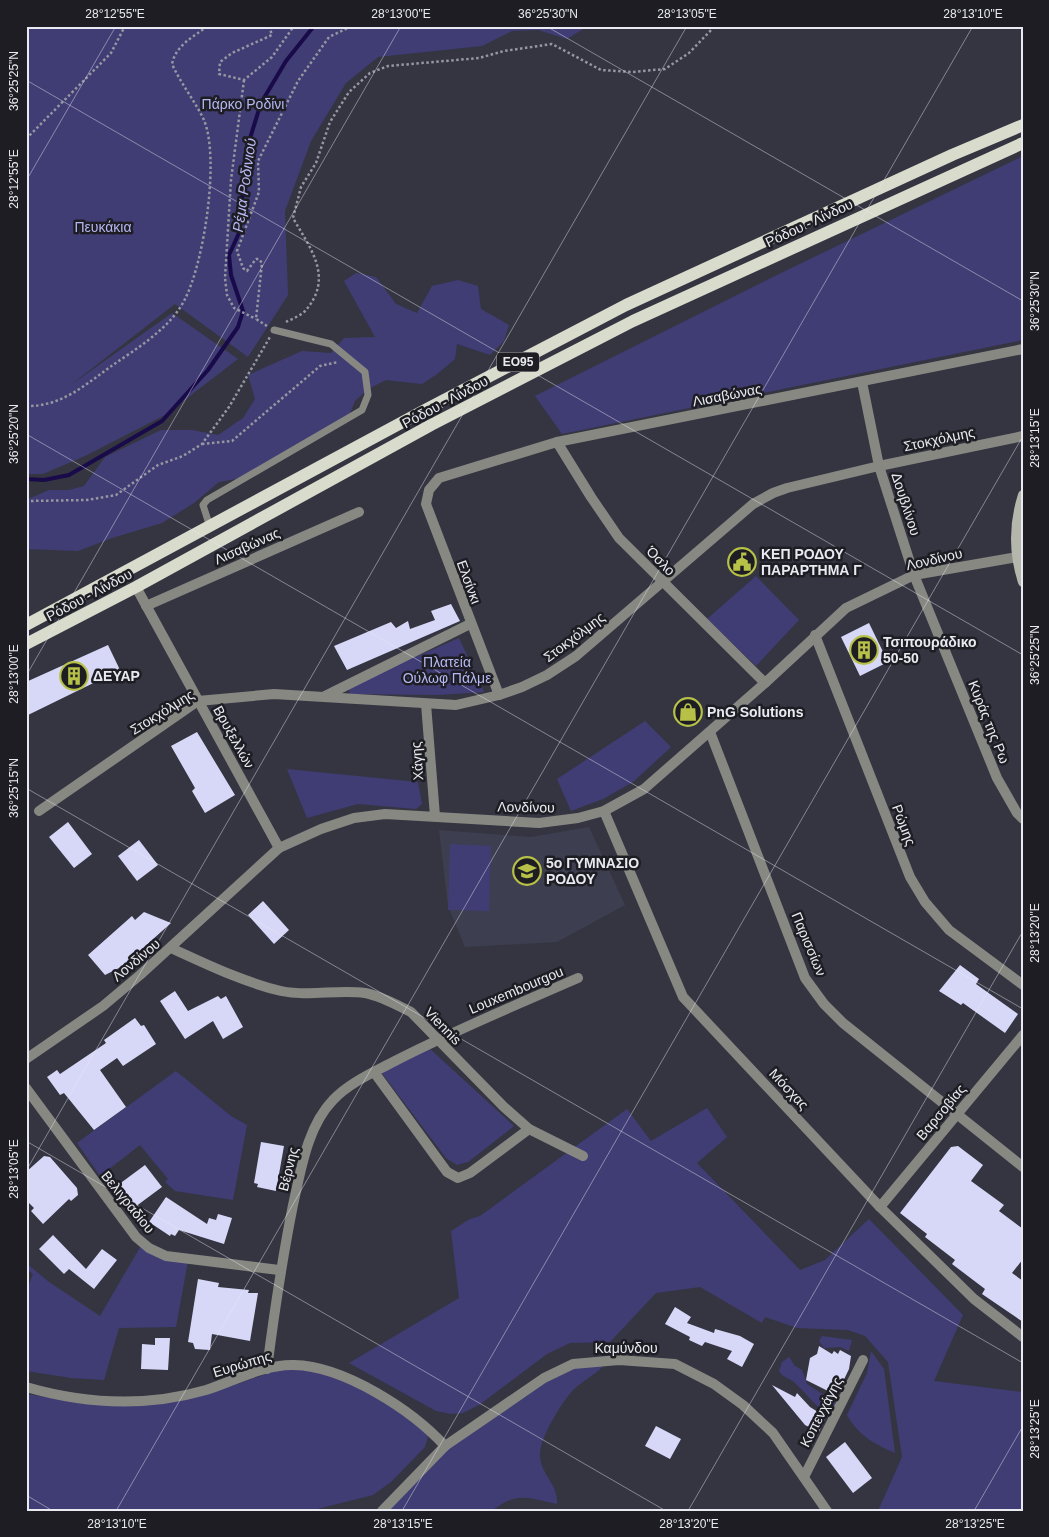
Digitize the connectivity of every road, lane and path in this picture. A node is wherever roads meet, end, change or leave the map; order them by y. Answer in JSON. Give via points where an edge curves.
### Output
{"nodes":[{"id":1,"x":125,"y":26,"type":"edge"},
{"id":2,"x":208,"y":26,"type":"edge"},
{"id":3,"x":269,"y":26,"type":"edge"},
{"id":4,"x":294,"y":26,"type":"edge"},
{"id":5,"x":352,"y":26,"type":"edge"},
{"id":6,"x":715,"y":26,"type":"edge"},
{"id":7,"x":244,"y":80,"type":"junction"},
{"id":8,"x":1023,"y":125,"type":"edge"},
{"id":9,"x":26,"y":139,"type":"edge"},
{"id":10,"x":1023,"y":143,"type":"edge"},
{"id":11,"x":256,"y":319,"type":"junction"},
{"id":12,"x":274,"y":330,"type":"junction"},
{"id":13,"x":1023,"y":349,"type":"edge"},
{"id":14,"x":352,"y":360,"type":"junction"},
{"id":15,"x":862,"y":382,"type":"junction"},
{"id":16,"x":26,"y":406,"type":"edge"},
{"id":17,"x":1023,"y":436,"type":"edge"},
{"id":18,"x":557,"y":442,"type":"junction"},
{"id":19,"x":202,"y":444,"type":"junction"},
{"id":20,"x":879,"y":466,"type":"junction"},
{"id":21,"x":439,"y":478,"type":"joint"},
{"id":22,"x":1023,"y":495,"type":"edge"},
{"id":23,"x":26,"y":501,"type":"edge"},
{"id":24,"x":359,"y":512,"type":"dead end"},
{"id":25,"x":210,"y":528,"type":"junction"},
{"id":26,"x":1020,"y":556,"type":"edge"},
{"id":27,"x":914,"y":576,"type":"junction"},
{"id":28,"x":1023,"y":582,"type":"edge"},
{"id":29,"x":663,"y":583,"type":"junction"},
{"id":30,"x":136,"y":587,"type":"junction"},
{"id":31,"x":146,"y":606,"type":"junction"},
{"id":32,"x":470,"y":624,"type":"junction"},
{"id":33,"x":26,"y":625,"type":"edge"},
{"id":34,"x":815,"y":635,"type":"junction"},
{"id":35,"x":26,"y":644,"type":"edge"},
{"id":36,"x":765,"y":683,"type":"junction"},
{"id":37,"x":499,"y":695,"type":"junction"},
{"id":38,"x":325,"y":696,"type":"junction"},
{"id":39,"x":198,"y":701,"type":"junction"},
{"id":40,"x":426,"y":704,"type":"junction"},
{"id":41,"x":710,"y":732,"type":"junction"},
{"id":42,"x":604,"y":811,"type":"junction"},
{"id":43,"x":39,"y":812,"type":"dead end"},
{"id":44,"x":435,"y":816,"type":"junction"},
{"id":45,"x":1023,"y":818,"type":"edge"},
{"id":46,"x":279,"y":848,"type":"junction"},
{"id":47,"x":171,"y":948,"type":"junction"},
{"id":48,"x":578,"y":978,"type":"dead end"},
{"id":49,"x":1023,"y":985,"type":"edge"},
{"id":50,"x":1023,"y":1036,"type":"edge"},
{"id":51,"x":436,"y":1040,"type":"junction"},
{"id":52,"x":26,"y":1059,"type":"edge"},
{"id":53,"x":374,"y":1072,"type":"junction"},
{"id":54,"x":26,"y":1088,"type":"edge"},
{"id":55,"x":956,"y":1115,"type":"junction"},
{"id":56,"x":529,"y":1129,"type":"junction"},
{"id":57,"x":583,"y":1156,"type":"dead end"},
{"id":58,"x":1023,"y":1167,"type":"edge"},
{"id":59,"x":880,"y":1207,"type":"junction"},
{"id":60,"x":279,"y":1270,"type":"junction"},
{"id":61,"x":1023,"y":1337,"type":"edge"},
{"id":62,"x":862,"y":1360,"type":"dead end"},
{"id":63,"x":267,"y":1369,"type":"junction"},
{"id":64,"x":26,"y":1387,"type":"edge"},
{"id":65,"x":445,"y":1446,"type":"junction"},
{"id":66,"x":804,"y":1477,"type":"junction"},
{"id":67,"x":382,"y":1511,"type":"edge"},
{"id":68,"x":827,"y":1511,"type":"edge"}],
"edges":[{"from":1,"to":9,"type":"path","via":[[111,53]]},
{"from":2,"to":16,"type":"path","via":[[182,44],[174,54],[172,64],[204,121],[211,156],[209,205],[185,300],[166,325],[79,389],[59,402],[39,407]]},
{"from":3,"to":7,"type":"path","via":[[272,35],[220,62],[219,74]]},
{"from":4,"to":7,"type":"path","via":[[272,57]]},
{"from":5,"to":11,"type":"path","via":[[329,37],[298,80],[258,161],[260,192],[237,251],[247,271],[256,259],[262,263]]},
{"from":6,"to":12,"type":"path","via":[[689,53],[665,69],[602,70],[552,44],[479,58],[388,66],[370,73],[349,92],[330,122],[316,163],[301,186],[293,218],[319,268],[317,289],[306,310]]},
{"from":7,"to":11,"type":"path","via":[[231,180],[225,278],[227,295],[234,308]]},
{"from":8,"to":25,"type":"main road","name":"Ρόδου - Λίνδου","number":"ΕΟ95","via":[[626,305]]},
{"from":10,"to":30,"type":"main road","name":"Ρόδου - Λίνδου","number":"ΕΟ95","via":[[633,320]]},
{"from":11,"to":12,"type":"path"},
{"from":12,"to":14,"type":"lane","via":[[331,344]]},
{"from":12,"to":19,"type":"path","via":[[230,407]]},
{"from":13,"to":15,"type":"street","name":"Λισαβώνας"},
{"from":14,"to":19,"type":"path","via":[[320,366],[232,440]]},
{"from":14,"to":25,"type":"lane","via":[[365,372],[368,395],[362,410],[207,500],[203,505]]},
{"from":15,"to":18,"type":"street","name":"Λισαβώνας"},
{"from":15,"to":20,"type":"street","name":"Δουβλίνου"},
{"from":17,"to":20,"type":"street","name":"Στοκχόλμης"},
{"from":18,"to":21,"type":"street","name":"Λισαβώνας"},
{"from":18,"to":29,"type":"street","name":"Όσλο","via":[[619,538]]},
{"from":19,"to":23,"type":"path","via":[[184,456],[158,465],[116,495],[87,500]]},
{"from":20,"to":27,"type":"street","name":"Δουβλίνου"},
{"from":20,"to":29,"type":"street","name":"Στοκχόλμης","via":[[773,493],[752,504]]},
{"from":21,"to":32,"type":"street","name":"Ελσίνκι","via":[[430,490],[426,504]]},
{"from":22,"to":26,"type":"main road","via":[[1017,521]]},
{"from":24,"to":31,"type":"street","name":"Λισαβώνας"},
{"from":25,"to":33,"type":"main road","name":"Ρόδου - Λίνδου","number":"ΕΟ95"},
{"from":26,"to":27,"type":"street","name":"Λονδίνου"},
{"from":26,"to":28,"type":"main road"},
{"from":27,"to":34,"type":"street","name":"Λονδίνου","via":[[846,608]]},
{"from":27,"to":45,"type":"street","name":"Κυράς της Ρω","via":[[997,778],[1016,813]]},
{"from":29,"to":36,"type":"street","name":"Όσλο"},
{"from":29,"to":37,"type":"street","name":"Στοκχόλμης","via":[[576,656],[546,675]]},
{"from":30,"to":31,"type":"street","name":"Βρυξελλών"},
{"from":30,"to":35,"type":"main road","name":"Ρόδου - Λίνδου","number":"ΕΟ95"},
{"from":31,"to":39,"type":"street","name":"Βρυξελλών"},
{"from":32,"to":37,"type":"street","name":"Ελσίνκι"},
{"from":32,"to":38,"type":"street"},
{"from":34,"to":36,"type":"street","name":"Λονδίνου"},
{"from":34,"to":49,"type":"street","name":"Ρώμης","via":[[910,877],[925,902],[949,930]]},
{"from":36,"to":41,"type":"street","name":"Λονδίνου"},
{"from":37,"to":40,"type":"street","name":"Στοκχόλμης","via":[[456,705]]},
{"from":38,"to":39,"type":"street","name":"Στοκχόλμης","via":[[274,694]]},
{"from":38,"to":40,"type":"street","name":"Στοκχόλμης"},
{"from":39,"to":43,"type":"street","name":"Στοκχόλμης"},
{"from":39,"to":46,"type":"street","name":"Βρυξελλών"},
{"from":40,"to":44,"type":"street","name":"Χάγης"},
{"from":41,"to":42,"type":"street","name":"Λονδίνου","via":[[644,789]]},
{"from":41,"to":55,"type":"street","name":"Παρισσίων","via":[[805,978],[843,1023]]},
{"from":42,"to":44,"type":"street","name":"Λονδίνου","via":[[572,819],[539,822]]},
{"from":42,"to":59,"type":"street","name":"Μόσχας","via":[[683,996]]},
{"from":44,"to":46,"type":"street","name":"Λονδίνου","via":[[386,814],[354,818]]},
{"from":46,"to":47,"type":"street","name":"Λονδίνου"},
{"from":47,"to":51,"type":"street","name":"Viennis","via":[[282,991],[366,993],[411,1012]]},
{"from":47,"to":52,"type":"street","name":"Λονδίνου","via":[[102,1006]]},
{"from":48,"to":51,"type":"street","name":"Louxembourgou"},
{"from":50,"to":55,"type":"street","name":"Βαρσοβίας"},
{"from":51,"to":53,"type":"street","name":"Βέρνης"},
{"from":51,"to":56,"type":"street","name":"Viennis"},
{"from":53,"to":56,"type":"street","via":[[448,1172],[458,1178],[470,1173]]},
{"from":53,"to":60,"type":"street","name":"Βέρνης","via":[[346,1088],[319,1120],[307,1148]]},
{"from":54,"to":60,"type":"street","name":"Βελιγραδίου","via":[[124,1222],[149,1248],[166,1256]]},
{"from":55,"to":58,"type":"street","name":"Παρισσίων"},
{"from":55,"to":59,"type":"street","name":"Βαρσοβίας"},
{"from":56,"to":57,"type":"street","name":"Viennis"},
{"from":59,"to":61,"type":"street","name":"Μόσχας","via":[[974,1299]]},
{"from":60,"to":63,"type":"street","name":"Βέρνης"},
{"from":62,"to":66,"type":"street","name":"Κοπενχάγης"},
{"from":63,"to":64,"type":"street","name":"Ευρώπης","via":[[199,1392],[127,1402],[91,1401]]},
{"from":63,"to":65,"type":"street","name":"Ευρώπης","via":[[293,1365],[320,1368],[342,1376],[406,1412]]},
{"from":65,"to":66,"type":"street","name":"Καμύνδου","via":[[544,1378],[573,1364],[652,1360],[689,1369],[743,1405],[772,1433]]},
{"from":65,"to":67,"type":"street","name":"Καμύνδου"},
{"from":66,"to":68,"type":"street","name":"Καμύνδου"}]}
